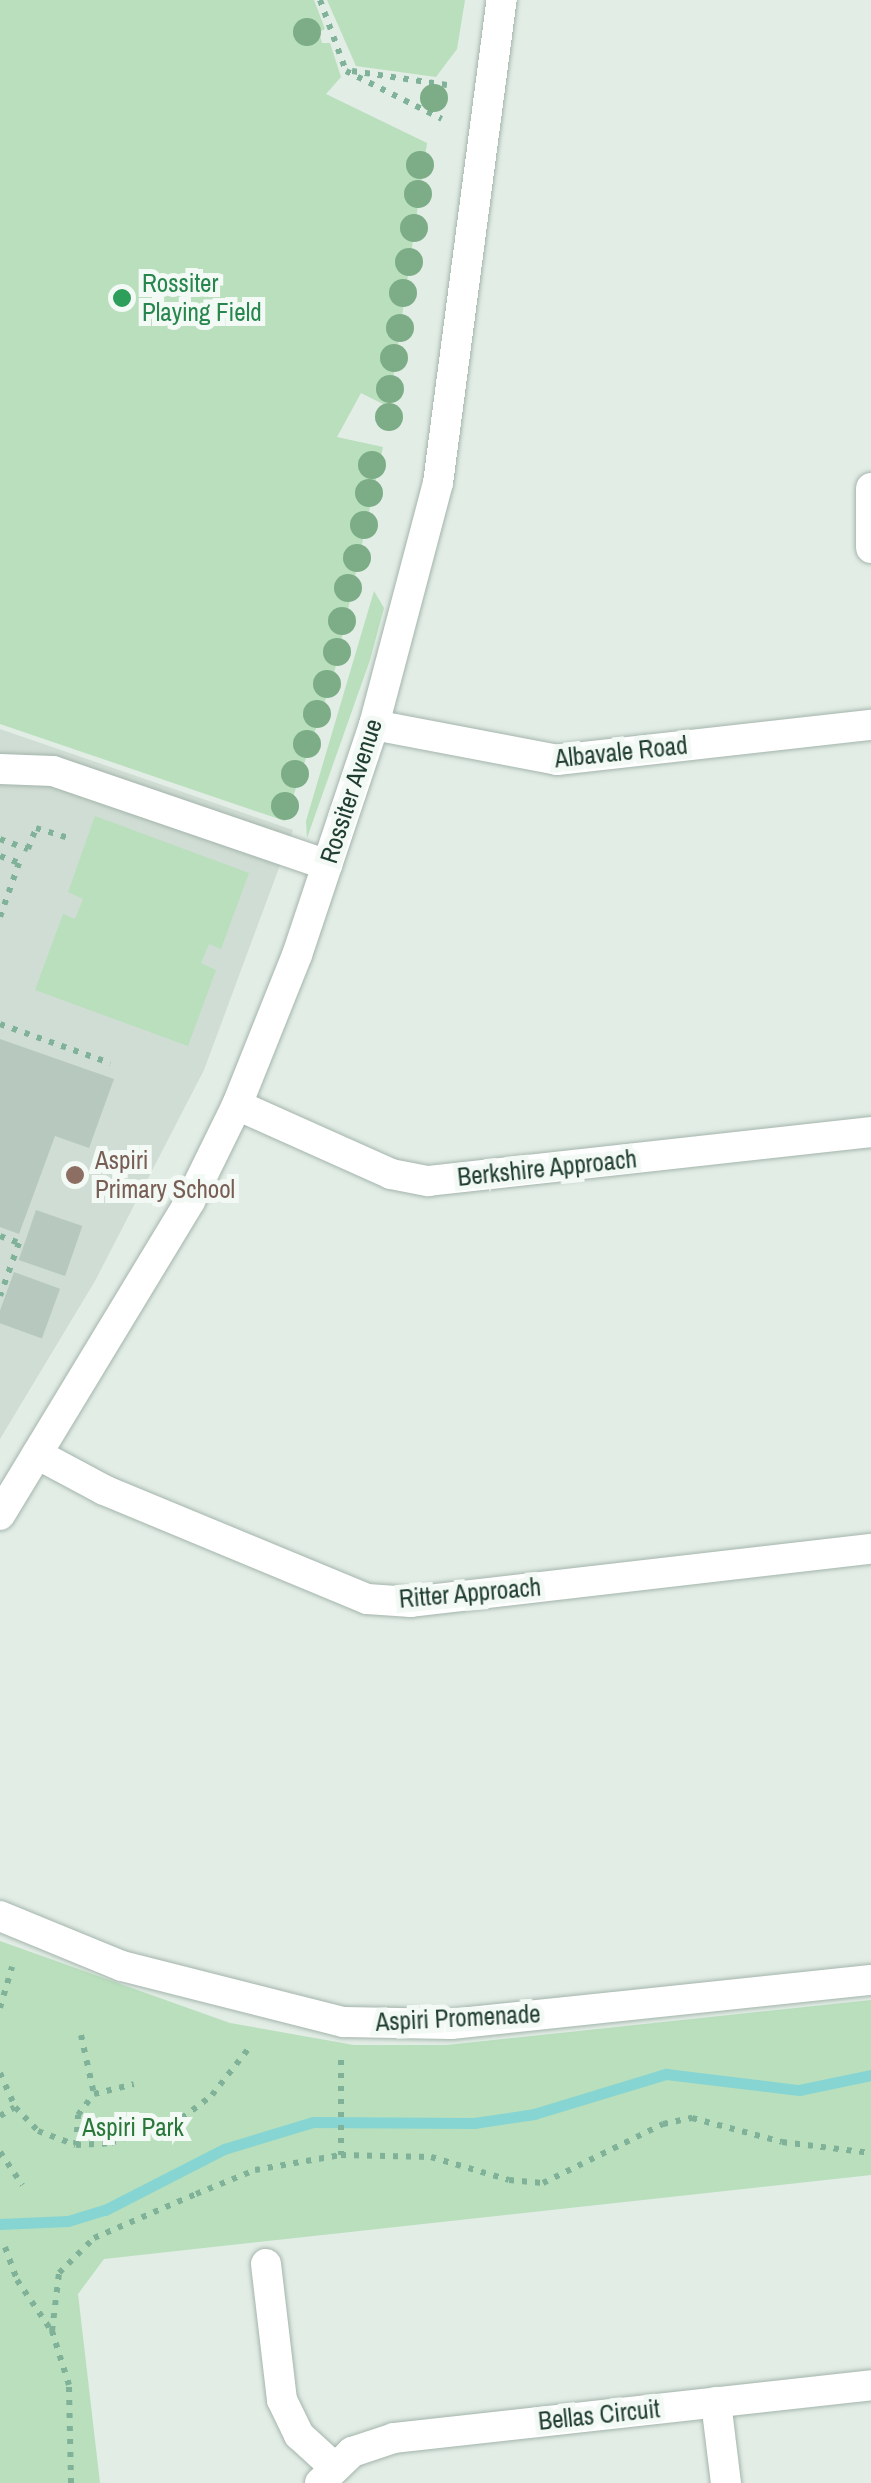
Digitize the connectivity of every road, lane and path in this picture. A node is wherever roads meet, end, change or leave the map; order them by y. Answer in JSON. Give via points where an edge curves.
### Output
{"nodes":[{"id":1,"x":320,"y":0,"type":"edge"},
{"id":2,"x":502,"y":0,"type":"edge"},
{"id":3,"x":346,"y":70,"type":"junction"},
{"id":4,"x":447,"y":84,"type":"dead end"},
{"id":5,"x":442,"y":120,"type":"dead end"},
{"id":6,"x":871,"y":488,"type":"edge"},
{"id":7,"x":871,"y":548,"type":"edge"},
{"id":8,"x":374,"y":725,"type":"junction"},
{"id":9,"x":871,"y":725,"type":"edge"},
{"id":10,"x":0,"y":769,"type":"edge"},
{"id":11,"x":72,"y":838,"type":"dead end"},
{"id":12,"x":0,"y":839,"type":"edge"},
{"id":13,"x":0,"y":856,"type":"edge"},
{"id":14,"x":326,"y":866,"type":"junction"},
{"id":15,"x":0,"y":917,"type":"edge"},
{"id":16,"x":0,"y":1024,"type":"edge"},
{"id":17,"x":110,"y":1063,"type":"dead end"},
{"id":18,"x":236,"y":1105,"type":"junction"},
{"id":19,"x":871,"y":1132,"type":"edge"},
{"id":20,"x":0,"y":1236,"type":"edge"},
{"id":21,"x":0,"y":1296,"type":"edge"},
{"id":22,"x":37,"y":1454,"type":"junction"},
{"id":23,"x":0,"y":1515,"type":"edge"},
{"id":24,"x":871,"y":1549,"type":"edge"},
{"id":25,"x":0,"y":1916,"type":"edge"},
{"id":26,"x":12,"y":1967,"type":"dead end"},
{"id":27,"x":871,"y":1980,"type":"edge"},
{"id":28,"x":0,"y":2008,"type":"edge"},
{"id":29,"x":81,"y":2035,"type":"dead end"},
{"id":30,"x":249,"y":2048,"type":"dead end"},
{"id":31,"x":341,"y":2060,"type":"dead end"},
{"id":32,"x":0,"y":2073,"type":"edge"},
{"id":33,"x":134,"y":2084,"type":"dead end"},
{"id":34,"x":94,"y":2094,"type":"junction"},
{"id":35,"x":16,"y":2106,"type":"junction"},
{"id":36,"x":0,"y":2116,"type":"edge"},
{"id":37,"x":76,"y":2145,"type":"junction"},
{"id":38,"x":0,"y":2152,"type":"edge"},
{"id":39,"x":871,"y":2153,"type":"edge"},
{"id":40,"x":342,"y":2155,"type":"junction"},
{"id":41,"x":22,"y":2185,"type":"dead end"},
{"id":42,"x":5,"y":2247,"type":"dead end"},
{"id":43,"x":266,"y":2264,"type":"dead end"},
{"id":44,"x":52,"y":2331,"type":"junction"},
{"id":45,"x":871,"y":2385,"type":"edge"},
{"id":46,"x":716,"y":2402,"type":"junction"},
{"id":47,"x":327,"y":2474,"type":"edge"},
{"id":48,"x":71,"y":2483,"type":"edge"},
{"id":49,"x":726,"y":2483,"type":"edge"}],
"edges":[{"from":1,"to":3,"type":"path"},
{"from":2,"to":8,"type":"street","name":"Rossiter Avenue","via":[[438,483]]},
{"from":3,"to":4,"type":"path"},
{"from":3,"to":5,"type":"path"},
{"from":6,"to":7,"type":"street"},
{"from":8,"to":9,"type":"street","name":"Albavale Road","via":[[462,747],[557,760]]},
{"from":8,"to":14,"type":"street","name":"Rossiter Avenue"},
{"from":10,"to":14,"type":"street","via":[[80,778]]},
{"from":11,"to":12,"type":"path","via":[[36,828],[28,849]]},
{"from":13,"to":15,"type":"path","via":[[20,863]]},
{"from":14,"to":18,"type":"street","name":"Rossiter Avenue"},
{"from":16,"to":17,"type":"path"},
{"from":18,"to":19,"type":"street","name":"Berkshire Approach","via":[[391,1174],[428,1181]]},
{"from":18,"to":22,"type":"street","name":"Rossiter Avenue","via":[[190,1201]]},
{"from":20,"to":21,"type":"path","via":[[19,1244]]},
{"from":22,"to":23,"type":"street","name":"Rossiter Avenue"},
{"from":22,"to":24,"type":"street","name":"Ritter Approach","via":[[104,1490],[367,1599],[412,1602]]},
{"from":25,"to":27,"type":"street","name":"Aspiri Promenade","via":[[122,1966],[344,2022],[451,2024]]},
{"from":26,"to":28,"type":"path"},
{"from":29,"to":34,"type":"path"},
{"from":30,"to":37,"type":"path","via":[[212,2095],[182,2118],[111,2144]]},
{"from":31,"to":40,"type":"path"},
{"from":32,"to":35,"type":"path"},
{"from":33,"to":34,"type":"path"},
{"from":34,"to":37,"type":"path","via":[[78,2115]]},
{"from":35,"to":36,"type":"path"},
{"from":35,"to":37,"type":"path","via":[[38,2131]]},
{"from":38,"to":41,"type":"path"},
{"from":39,"to":40,"type":"path","via":[[830,2151],[692,2118],[664,2124],[543,2183],[430,2157]]},
{"from":40,"to":44,"type":"path","via":[[256,2170],[94,2238],[59,2274]]},
{"from":42,"to":44,"type":"path","via":[[17,2280]]},
{"from":43,"to":47,"type":"street","name":"Bellas Circuit","via":[[282,2400]]},
{"from":44,"to":48,"type":"path","via":[[68,2385]]},
{"from":45,"to":46,"type":"street","name":"Bellas Circuit"},
{"from":46,"to":47,"type":"street","name":"Bellas Circuit","via":[[394,2438]]},
{"from":46,"to":49,"type":"street"}]}
